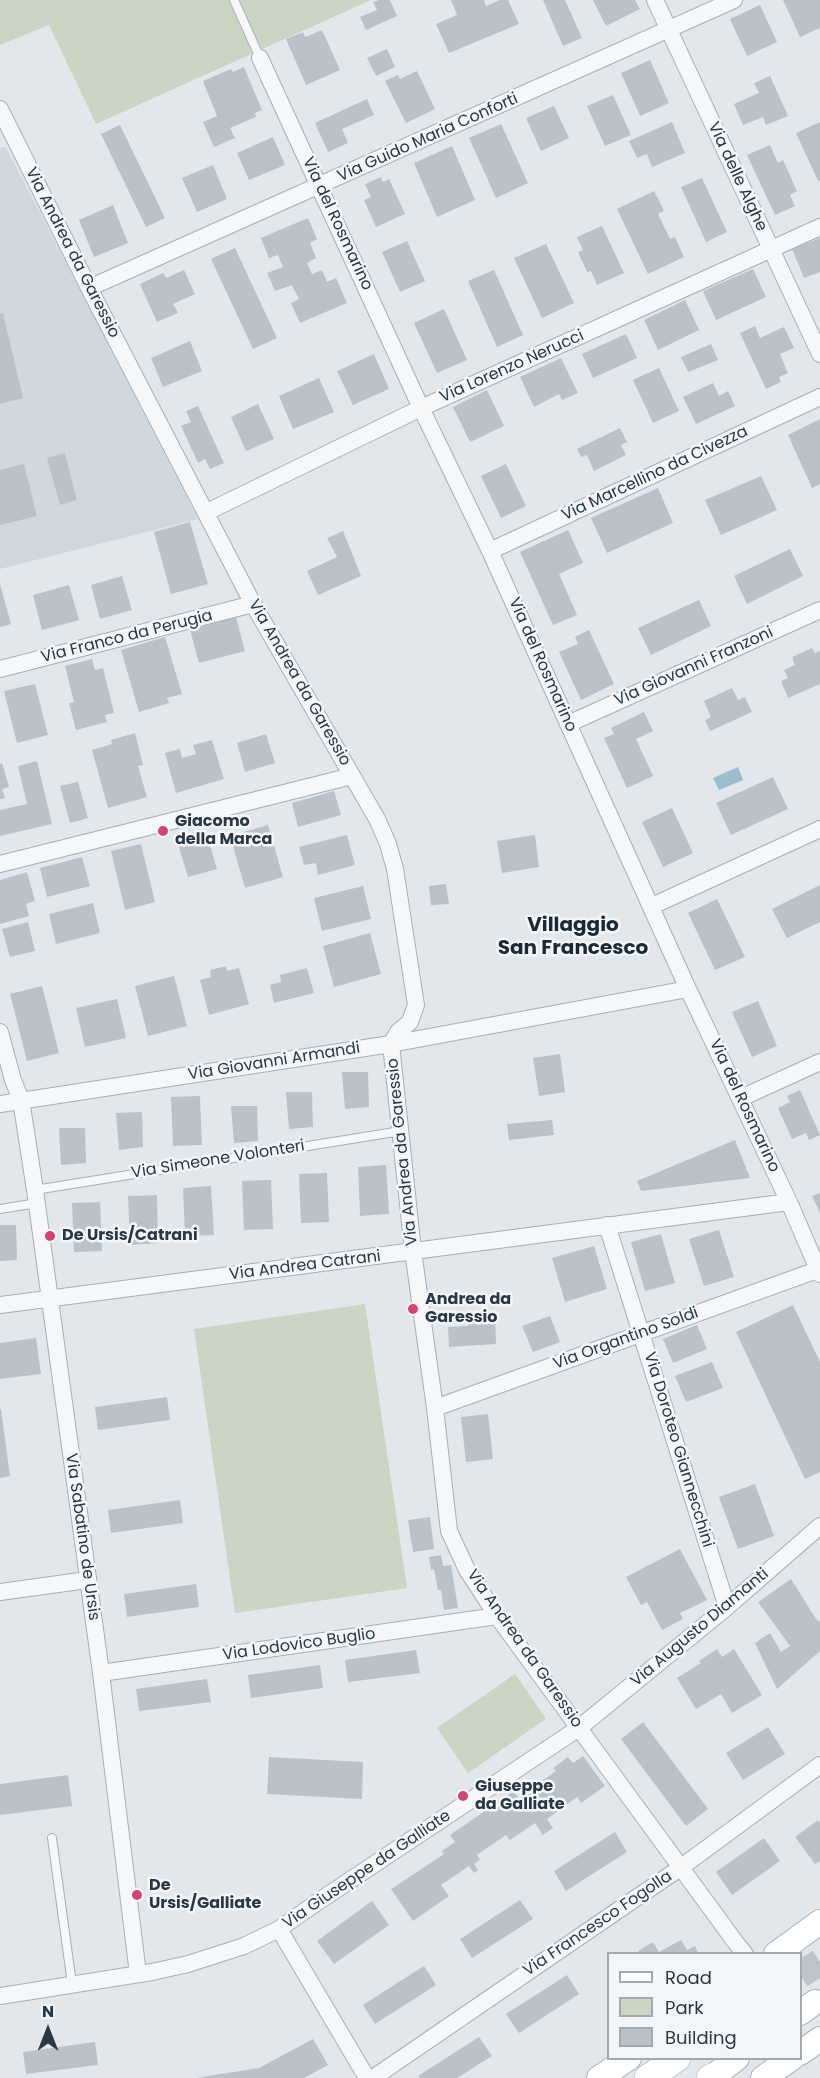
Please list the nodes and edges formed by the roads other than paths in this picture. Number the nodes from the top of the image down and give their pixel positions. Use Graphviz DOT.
graph roads {
  1 [pos="234,0"];
  2 [pos="656,0"];
  3 [pos="734,0"];
  4 [pos="669,30"];
  5 [pos="260,58"];
  6 [pos="0,109"];
  7 [pos="320,186"];
  8 [pos="820,227"];
  9 [pos="771,250"];
  10 [pos="89,288"];
  11 [pos="820,354"];
  12 [pos="820,397"];
  13 [pos="421,408"];
  14 [pos="207,512"];
  15 [pos="490,551"];
  16 [pos="253,604"];
  17 [pos="820,610"];
  18 [pos="0,669"];
  19 [pos="568,724"];
  20 [pos="352,776"];
  21 [pos="820,829"];
  22 [pos="0,864"];
  23 [pos="652,906"];
  24 [pos="688,989"];
  25 [pos="0,1032"];
  26 [pos="392,1044"];
  27 [pos="820,1062"];
  28 [pos="741,1098"];
  29 [pos="21,1100"];
  30 [pos="0,1104"];
  31 [pos="400,1131"];
  32 [pos="36,1196"];
  33 [pos="789,1202"];
  34 [pos="0,1209"];
  35 [pos="608,1225"];
  36 [pos="413,1251"];
  37 [pos="819,1271"];
  38 [pos="51,1299"];
  39 [pos="0,1305"];
  40 [pos="641,1333"];
  41 [pos="435,1408"];
  42 [pos="820,1526"];
  43 [pos="87,1580"];
  44 [pos="0,1592"];
  45 [pos="727,1607"];
  46 [pos="497,1616"];
  47 [pos="101,1673"];
  48 [pos="579,1728"];
  49 [pos="820,1765"];
  50 [pos="52,1838"];
  51 [pos="680,1868"];
  52 [pos="820,1922"];
  53 [pos="279,1929"];
  54 [pos="745,1952"];
  55 [pos="777,1952"];
  56 [pos="138,1974"];
  57 [pos="72,1984"];
  58 [pos="0,1996"];
  59 [pos="820,2039"];
  60 [pos="802,2052"];
  61 [pos="626,2060"];
  62 [pos="674,2060"];
  63 [pos="734,2060"];
  64 [pos="789,2060"];
  65 [pos="367,2078"];
  66 [pos="373,2078"];
  67 [pos="599,2078"];
  68 [pos="648,2078"];
  69 [pos="711,2078"];
  70 [pos="763,2078"];
  1 -- 5 [label="lane"];
  2 -- 4 [label="street, Via delle Alghe"];
  3 -- 4 [label="street, Via Guido Maria Conforti"];
  4 -- 7 [label="street, Via Guido Maria Conforti"];
  4 -- 9 [label="street, Via delle Alghe"];
  5 -- 7 [label="street, Via del Rosmarino"];
  6 -- 10 [label="street, Via Andrea da Garessio"];
  7 -- 10 [label="street, Via Guido Maria Conforti"];
  7 -- 13 [label="street, Via del Rosmarino"];
  8 -- 9 [label="street, Via Lorenzo Nerucci"];
  9 -- 11 [label="street, Via delle Alghe"];
  9 -- 13 [label="street, Via Lorenzo Nerucci"];
  10 -- 14 [label="street, Via Andrea da Garessio"];
  12 -- 15 [label="street, Via Marcellino da Civezza"];
  13 -- 14 [label="street, Via Lorenzo Nerucci"];
  13 -- 15 [label="street, Via del Rosmarino"];
  14 -- 16 [label="street, Via Andrea da Garessio"];
  15 -- 19 [label="street, Via del Rosmarino"];
  16 -- 18 [label="street, Via Franco da Perugia"];
  16 -- 20 [label="street, Via Andrea da Garessio"];
  17 -- 19 [label="street, Via Giovanni Franzoni"];
  19 -- 23 [label="street, Via del Rosmarino"];
  20 -- 22 [label="street"];
  20 -- 26 [label="street, Via Andrea da Garessio"];
  21 -- 23 [label="street"];
  23 -- 24 [label="street, Via del Rosmarino"];
  24 -- 26 [label="street, Via Giovanni Armandi"];
  24 -- 28 [label="street, Via del Rosmarino"];
  25 -- 29 [label="street, Via Sabatino de Ursis"];
  26 -- 29 [label="street, Via Giovanni Armandi"];
  26 -- 31 [label="street, Via Andrea da Garessio"];
  27 -- 28 [label="street"];
  28 -- 33 [label="street, Via del Rosmarino"];
  29 -- 30 [label="street, Via Giovanni Armandi"];
  29 -- 32 [label="street, Via Sabatino de Ursis"];
  31 -- 32 [label="lane, Via Simeone Volonteri"];
  31 -- 36 [label="street, Via Andrea da Garessio"];
  32 -- 34 [label="lane, Via Simeone Volonteri"];
  32 -- 38 [label="street, Via Sabatino de Ursis"];
  33 -- 35 [label="street, Via Andrea Catrani"];
  33 -- 37 [label="street, Via del Rosmarino"];
  35 -- 36 [label="street, Via Andrea Catrani"];
  35 -- 40 [label="street, Via Doroteo Giannecchini"];
  36 -- 38 [label="street, Via Andrea Catrani"];
  36 -- 41 [label="street, Via Andrea da Garessio"];
  37 -- 40 [label="street, Via Organtino Soldi"];
  38 -- 39 [label="street, Via Andrea Catrani"];
  38 -- 43 [label="street, Via Sabatino de Ursis"];
  40 -- 41 [label="street, Via Organtino Soldi"];
  40 -- 45 [label="street, Via Doroteo Giannecchini"];
  41 -- 46 [label="street, Via Andrea da Garessio"];
  42 -- 45 [label="street, Via Augusto Diamanti"];
  43 -- 44 [label="street"];
  43 -- 47 [label="street, Via Sabatino de Ursis"];
  45 -- 48 [label="street, Via Augusto Diamanti"];
  46 -- 47 [label="street, Via Lodovico Buglio"];
  46 -- 48 [label="street, Via Andrea da Garessio"];
  47 -- 56 [label="street, Via Sabatino de Ursis"];
  48 -- 51 [label="street, Via Andrea da Garessio"];
  48 -- 53 [label="street, Via Giuseppe da Galliate"];
  49 -- 51 [label="street, Via Francesco Fogolla"];
  50 -- 57 [label="lane"];
  51 -- 54 [label="street, Via Andrea da Garessio"];
  51 -- 66 [label="street, Via Francesco Fogolla"];
  52 -- 55 [label="main road"];
  53 -- 56 [label="street, Via Giuseppe da Galliate"];
  53 -- 65 [label="street"];
  56 -- 57 [label="street, Via Giuseppe da Galliate"];
  57 -- 58 [label="street, Via Giuseppe da Galliate"];
  59 -- 60 [label="main road"];
  61 -- 67 [label="main road"];
  62 -- 68 [label="main road"];
  63 -- 69 [label="main road"];
  64 -- 70 [label="main road"];
}
